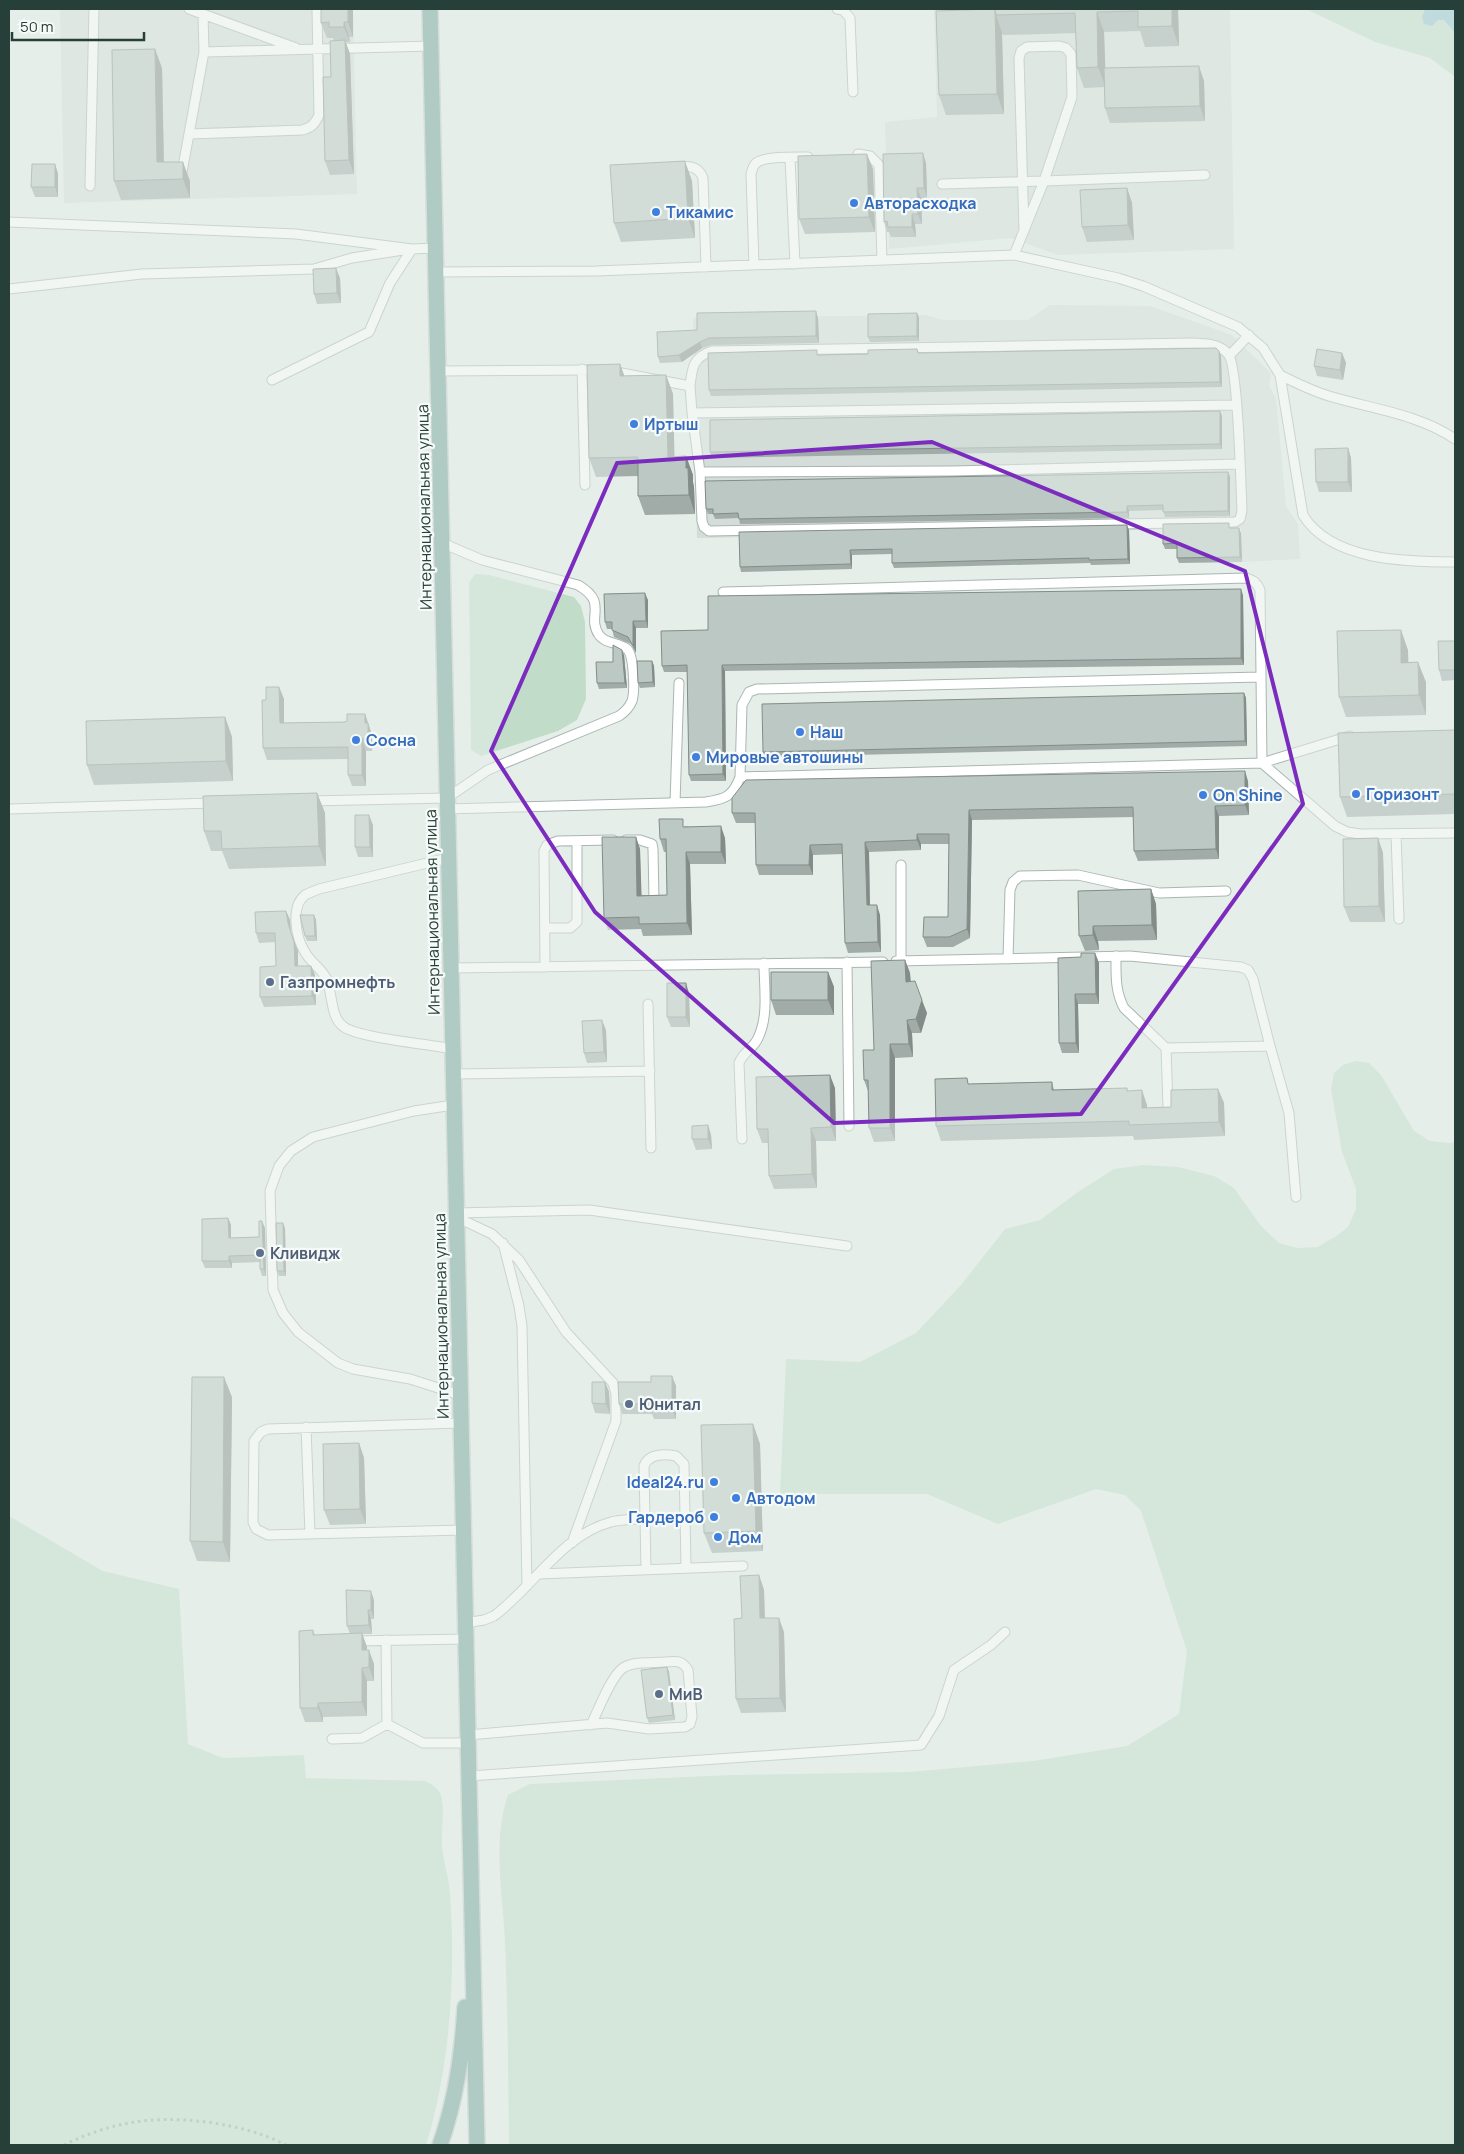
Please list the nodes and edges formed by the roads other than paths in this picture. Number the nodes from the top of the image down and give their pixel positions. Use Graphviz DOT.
graph roads {
  1 [pos="94,9"];
  2 [pos="189,9"];
  3 [pos="317,9"];
  4 [pos="430,9"];
  5 [pos="837,9"];
  6 [pos="203,14"];
  7 [pos="431,46"];
  8 [pos="301,49"];
  9 [pos="318,49"];
  10 [pos="204,52"];
  11 [pos="853,92"];
  12 [pos="189,134"];
  13 [pos="845,155"];
  14 [pos="818,156"];
  15 [pos="790,158"];
  16 [pos="670,168"];
  17 [pos="182,172"];
  18 [pos="1205,175"];
  19 [pos="1022,181"];
  20 [pos="1044,181"];
  21 [pos="942,184"];
  22 [pos="90,186"];
  23 [pos="9,222"];
  24 [pos="1024,231"];
  25 [pos="435,248"];
  26 [pos="412,249"];
  27 [pos="1014,255"];
  28 [pos="882,260"];
  29 [pos="795,264"];
  30 [pos="754,265"];
  31 [pos="706,267"];
  32 [pos="436,272"];
  33 [pos="9,288"];
  34 [pos="1249,335"];
  35 [pos="1230,355"];
  36 [pos="582,369"];
  37 [pos="439,372"];
  38 [pos="1280,375"];
  39 [pos="272,380"];
  40 [pos="690,386"];
  41 [pos="1236,405"];
  42 [pos="692,413"];
  43 [pos="1455,440"];
  44 [pos="1240,464"];
  45 [pos="700,472"];
  46 [pos="585,485"];
  47 [pos="442,543"];
  48 [pos="1455,562"];
  49 [pos="723,592"];
  50 [pos="1261,677"];
  51 [pos="679,683"];
  52 [pos="1356,736"];
  53 [pos="1262,763"];
  54 [pos="740,777"];
  55 [pos="301,801"];
  56 [pos="224,803"];
  57 [pos="675,803"];
  58 [pos="447,804"];
  59 [pos="9,809"];
  60 [pos="1455,833"];
  61 [pos="1396,834"];
  62 [pos="577,841"];
  63 [pos="448,858"];
  64 [pos="901,865"];
  65 [pos="1226,891"];
  66 [pos="654,900"];
  67 [pos="1399,919"];
  68 [pos="545,928"];
  69 [pos="1116,956"];
  70 [pos="1008,959"];
  71 [pos="901,961"];
  72 [pos="847,962"];
  73 [pos="764,963"];
  74 [pos="545,967"];
  75 [pos="451,968"];
  76 [pos="648,1004"];
  77 [pos="1270,1046"];
  78 [pos="452,1048"];
  79 [pos="1166,1048"];
  80 [pos="650,1071"];
  81 [pos="453,1074"];
  82 [pos="453,1104"];
  83 [pos="1168,1107"];
  84 [pos="849,1126"];
  85 [pos="742,1139"];
  86 [pos="651,1148"];
  87 [pos="1296,1197"];
  88 [pos="456,1215"];
  89 [pos="503,1243"];
  90 [pos="847,1246"];
  91 [pos="460,1395"];
  92 [pos="461,1423"];
  93 [pos="306,1428"];
  94 [pos="684,1519"];
  95 [pos="645,1520"];
  96 [pos="463,1530"];
  97 [pos="310,1534"];
  98 [pos="572,1542"];
  99 [pos="742,1566"];
  100 [pos="686,1568"];
  101 [pos="646,1570"];
  102 [pos="539,1574"];
  103 [pos="527,1586"];
  104 [pos="465,1623"];
  105 [pos="1005,1632"];
  106 [pos="466,1639"];
  107 [pos="386,1640"];
  108 [pos="342,1641"];
  109 [pos="387,1724"];
  110 [pos="591,1725"];
  111 [pos="332,1739"];
  112 [pos="468,1739"];
  113 [pos="469,1776"];
  114 [pos="470,1814"];
  115 [pos="440,2145"];
  116 [pos="477,2145"];
  1 -- 22 [label="lane"];
  2 -- 6 [label="lane"];
  3 -- 9 [label="lane"];
  4 -- 7 [label="main road, Интернациональная улица"];
  5 -- 11 [label="lane"];
  6 -- 8 [label="lane"];
  6 -- 10 [label="lane"];
  7 -- 9 [label="lane"];
  7 -- 25 [label="main road, Интернациональная улица"];
  8 -- 9 [label="lane"];
  8 -- 10 [label="lane"];
  9 -- 12 [label="lane"];
  10 -- 12 [label="lane"];
  12 -- 17 [label="lane"];
  13 -- 28 [label="lane"];
  14 -- 15 [label="lane"];
  15 -- 29 [label="lane"];
  15 -- 30 [label="lane"];
  16 -- 31 [label="lane"];
  18 -- 20 [label="lane"];
  19 -- 20 [label="lane"];
  19 -- 20 [label="lane"];
  19 -- 21 [label="lane"];
  19 -- 24 [label="lane"];
  20 -- 24 [label="lane"];
  23 -- 26 [label="lane"];
  24 -- 27 [label="lane"];
  25 -- 26 [label="lane"];
  25 -- 32 [label="main road, Интернациональная улица"];
  26 -- 33 [label="lane"];
  26 -- 39 [label="lane"];
  27 -- 28 [label="lane"];
  27 -- 34 [label="lane"];
  28 -- 29 [label="lane"];
  29 -- 30 [label="lane"];
  30 -- 31 [label="lane"];
  31 -- 32 [label="lane"];
  32 -- 37 [label="main road, Интернациональная улица"];
  34 -- 35 [label="lane"];
  34 -- 38 [label="lane"];
  35 -- 40 [label="lane"];
  35 -- 41 [label="lane"];
  36 -- 37 [label="lane"];
  36 -- 40 [label="lane"];
  36 -- 46 [label="lane"];
  37 -- 47 [label="main road, Интернациональная улица"];
  38 -- 43 [label="lane"];
  38 -- 48 [label="lane"];
  40 -- 42 [label="lane"];
  41 -- 42 [label="lane"];
  41 -- 44 [label="lane"];
  42 -- 45 [label="lane"];
  44 -- 45 [label="lane"];
  44 -- 45 [label="lane"];
  47 -- 58 [label="main road, Интернациональная улица"];
  47 -- 58 [label="lane"];
  49 -- 50 [label="lane"];
  50 -- 53 [label="lane"];
  50 -- 54 [label="lane"];
  51 -- 57 [label="lane"];
  52 -- 53 [label="lane"];
  53 -- 54 [label="lane"];
  53 -- 61 [label="lane"];
  54 -- 57 [label="lane"];
  55 -- 58 [label="lane"];
  56 -- 59 [label="lane"];
  57 -- 58 [label="lane"];
  58 -- 63 [label="main road, Интернациональная улица"];
  60 -- 61 [label="lane"];
  61 -- 67 [label="lane"];
  62 -- 66 [label="lane"];
  62 -- 68 [label="lane"];
  62 -- 68 [label="lane"];
  63 -- 75 [label="main road, Интернациональная улица"];
  63 -- 78 [label="lane"];
  64 -- 71 [label="lane"];
  65 -- 70 [label="lane"];
  68 -- 74 [label="lane"];
  69 -- 70 [label="lane"];
  69 -- 77 [label="lane"];
  69 -- 79 [label="lane"];
  70 -- 71 [label="lane"];
  71 -- 72 [label="lane"];
  72 -- 73 [label="lane"];
  72 -- 84 [label="lane"];
  73 -- 74 [label="lane"];
  73 -- 85 [label="lane"];
  74 -- 75 [label="lane"];
  75 -- 78 [label="main road, Интернациональная улица"];
  76 -- 80 [label="lane"];
  77 -- 79 [label="lane"];
  77 -- 87 [label="lane"];
  78 -- 81 [label="main road, Интернациональная улица"];
  79 -- 83 [label="lane"];
  80 -- 81 [label="lane"];
  80 -- 86 [label="lane"];
  81 -- 82 [label="main road, Интернациональная улица"];
  82 -- 88 [label="main road, Интернациональная улица"];
  82 -- 91 [label="lane"];
  88 -- 89 [label="lane"];
  88 -- 90 [label="lane"];
  88 -- 91 [label="main road, Интернациональная улица"];
  89 -- 98 [label="lane"];
  89 -- 103 [label="lane"];
  91 -- 92 [label="main road, Интернациональная улица"];
  92 -- 93 [label="lane"];
  92 -- 96 [label="main road, Интернациональная улица"];
  93 -- 97 [label="lane"];
  93 -- 97 [label="lane"];
  94 -- 95 [label="lane"];
  94 -- 95 [label="lane"];
  94 -- 100 [label="lane"];
  95 -- 98 [label="lane"];
  95 -- 101 [label="lane"];
  96 -- 97 [label="lane"];
  96 -- 104 [label="main road, Интернациональная улица"];
  98 -- 102 [label="lane"];
  99 -- 100 [label="lane"];
  100 -- 101 [label="lane"];
  101 -- 102 [label="lane"];
  102 -- 103 [label="lane"];
  103 -- 104 [label="lane"];
  104 -- 106 [label="main road, Интернациональная улица"];
  105 -- 113 [label="lane"];
  106 -- 107 [label="lane"];
  106 -- 112 [label="main road, Интернациональная улица"];
  107 -- 108 [label="lane"];
  107 -- 109 [label="lane"];
  109 -- 111 [label="lane"];
  109 -- 112 [label="lane"];
  110 -- 110 [label="lane"];
  110 -- 112 [label="lane"];
  112 -- 113 [label="main road, Интернациональная улица"];
  113 -- 114 [label="main road, Интернациональная улица"];
  114 -- 115 [label="main road"];
  114 -- 116 [label="main road"];
}
